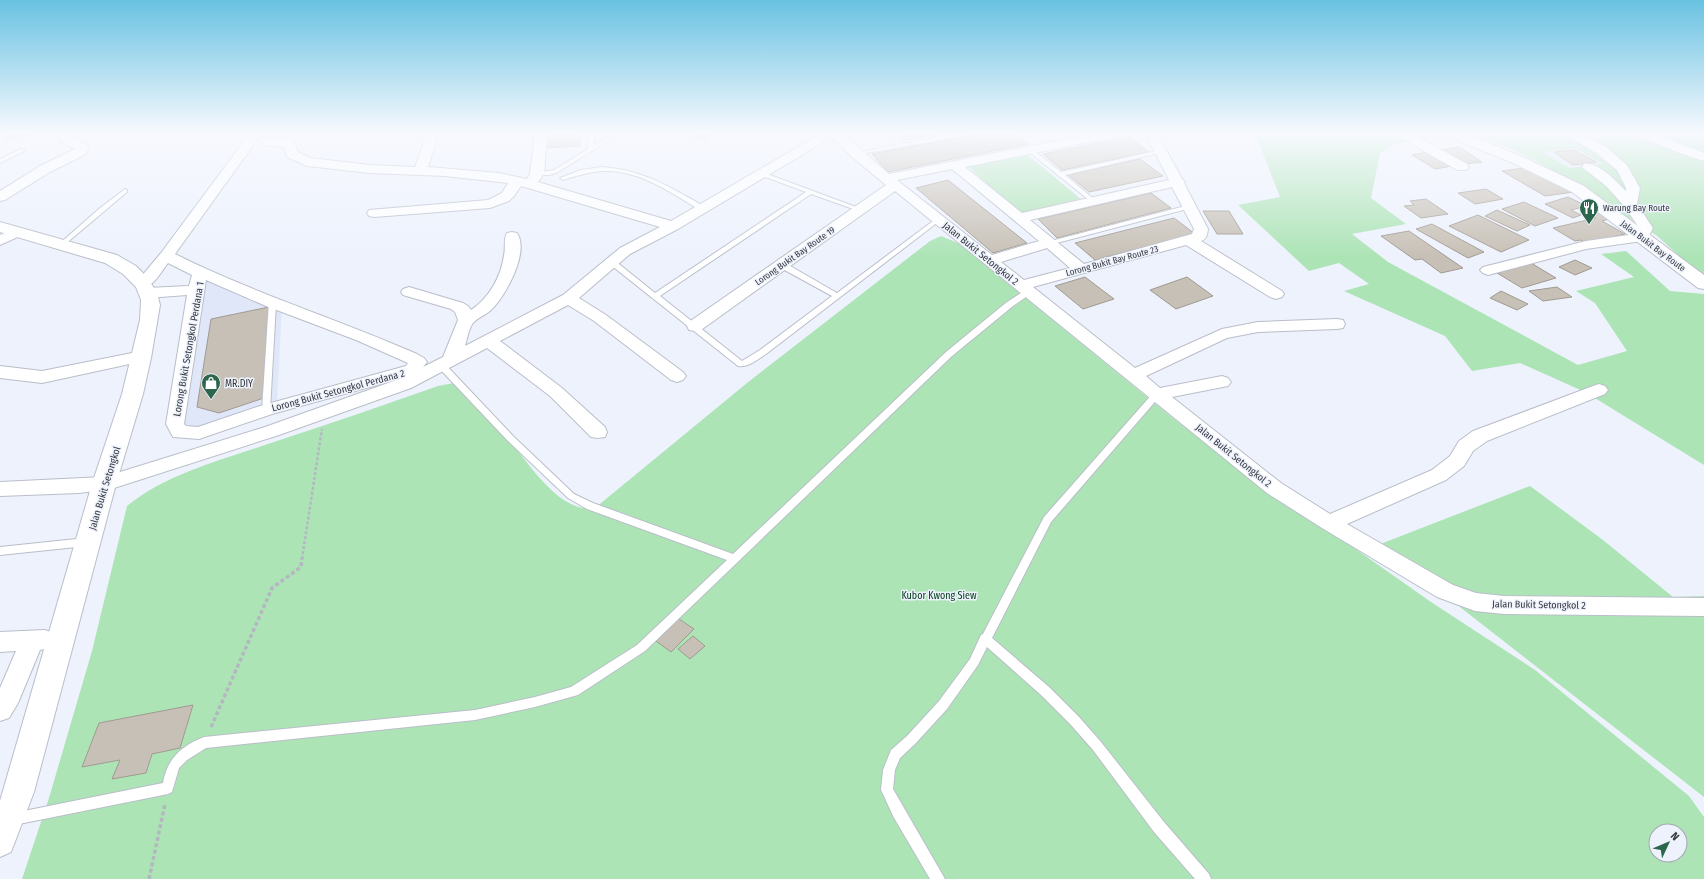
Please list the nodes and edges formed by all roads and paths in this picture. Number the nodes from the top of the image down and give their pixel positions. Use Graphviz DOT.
graph roads {
  1 [pos="37,174"];
  2 [pos="232,174"];
  3 [pos="462,174"];
  4 [pos="530,174"];
  5 [pos="547,174"];
  6 [pos="575,174"];
  7 [pos="638,174"];
  8 [pos="762,174"];
  9 [pos="881,174"];
  10 [pos="921,174"];
  11 [pos="966,174"];
  12 [pos="1060,174"];
  13 [pos="1173,174"];
  14 [pos="1548,174"];
  15 [pos="1599,174"];
  16 [pos="1625,174"];
  17 [pos="563,178"];
  18 [pos="528,180"];
  19 [pos="891,182"];
  20 [pos="1178,182"];
  21 [pos="125,191"];
  22 [pos="810,192"];
  23 [pos="0,197"];
  24 [pos="1094,202"];
  25 [pos="1630,204"];
  26 [pos="1189,208"];
  27 [pos="702,209"];
  28 [pos="861,210"];
  29 [pos="374,213"];
  30 [pos="1019,218"];
  31 [pos="939,219"];
  32 [pos="673,226"];
  33 [pos="6,233"];
  34 [pos="512,236"];
  35 [pos="1195,237"];
  36 [pos="1642,237"];
  37 [pos="1048,243"];
  38 [pos="61,245"];
  39 [pos="166,256"];
  40 [pos="990,260"];
  41 [pos="611,262"];
  42 [pos="782,265"];
  43 [pos="1081,269"];
  44 [pos="1488,270"];
  45 [pos="200,282"];
  46 [pos="1704,284"];
  47 [pos="145,288"];
  48 [pos="1025,289"];
  49 [pos="409,292"];
  50 [pos="1276,294"];
  51 [pos="655,296"];
  52 [pos="837,296"];
  53 [pos="569,298"];
  54 [pos="272,303"];
  55 [pos="466,320"];
  56 [pos="1337,324"];
  57 [pos="695,326"];
  58 [pos="488,340"];
  59 [pos="142,356"];
  60 [pos="446,362"];
  61 [pos="0,372"];
  62 [pos="1134,375"];
  63 [pos="677,376"];
  64 [pos="1222,382"];
  65 [pos="1599,390"];
  66 [pos="1157,394"];
  67 [pos="266,410"];
  68 [pos="325,413"];
  69 [pos="272,431"];
  70 [pos="598,432"];
  71 [pos="104,484"];
  72 [pos="0,489"];
  73 [pos="1329,523"];
  74 [pos="88,542"];
  75 [pos="0,551"];
  76 [pos="735,559"];
  77 [pos="1704,607"];
  78 [pos="985,638"];
  79 [pos="60,639"];
  80 [pos="33,640"];
  81 [pos="0,642"];
  82 [pos="3,700"];
  83 [pos="204,744"];
  84 [pos="168,788"];
  85 [pos="4,831"];
  86 [pos="148,879"];
  87 [pos="938,879"];
  88 [pos="1204,879"];
  1 -- 23 [label="street"];
  2 -- 39 [label="street"];
  3 -- 18 [label="street"];
  4 -- 18 [label="street"];
  5 -- 18 [label="lane"];
  6 -- 17 [label="lane"];
  7 -- 27 [label="lane"];
  8 -- 22 [label="lane"];
  8 -- 27 [label="street"];
  9 -- 19 [label="street, Jalan Bukit Setongkol 2"];
  10 -- 19 [label="street"];
  11 -- 30 [label="street"];
  12 -- 24 [label="lane"];
  13 -- 20 [label="street"];
  14 -- 36 [label="street, Jalan Bukit Bay Route"];
  15 -- 25 [label="street"];
  16 -- 25 [label="street"];
  18 -- 29 [label="street"];
  18 -- 32 [label="street"];
  19 -- 28 [label="street, Lorong Bukit Bay Route 19"];
  19 -- 31 [label="street, Jalan Bukit Setongkol 2"];
  20 -- 24 [label="street"];
  20 -- 26 [label="street"];
  21 -- 38 [label="lane"];
  22 -- 28 [label="lane"];
  22 -- 51 [label="lane"];
  24 -- 30 [label="street"];
  25 -- 36 [label="street"];
  26 -- 35 [label="street"];
  26 -- 37 [label="lane"];
  27 -- 32 [label="street"];
  28 -- 42 [label="street, Lorong Bukit Bay Route 19"];
  30 -- 37 [label="street"];
  31 -- 40 [label="street, Jalan Bukit Setongkol 2"];
  31 -- 52 [label="lane"];
  32 -- 41 [label="street"];
  33 -- 38 [label="street"];
  34 -- 55 [label="street"];
  35 -- 43 [label="street, Lorong Bukit Bay Route 23"];
  35 -- 50 [label="street"];
  36 -- 44 [label="street"];
  36 -- 46 [label="street, Jalan Bukit Bay Route"];
  37 -- 40 [label="street"];
  37 -- 43 [label="street"];
  38 -- 47 [label="street"];
  39 -- 45 [label="street"];
  39 -- 47 [label="street"];
  40 -- 48 [label="street, Jalan Bukit Setongkol 2"];
  41 -- 51 [label="lane"];
  41 -- 53 [label="street"];
  42 -- 52 [label="lane"];
  42 -- 57 [label="street, Lorong Bukit Bay Route 19"];
  43 -- 48 [label="street, Lorong Bukit Bay Route 23"];
  45 -- 47 [label="street"];
  45 -- 54 [label="street, Lorong Bukit Setongkol Perdana 1"];
  45 -- 67 [label="street, Lorong Bukit Setongkol Perdana 1"];
  47 -- 59 [label="street, Jalan Bukit Setongkol"];
  48 -- 62 [label="street, Jalan Bukit Setongkol 2"];
  48 -- 76 [label="lane"];
  49 -- 55 [label="street"];
  51 -- 57 [label="lane"];
  52 -- 57 [label="lane"];
  53 -- 58 [label="street"];
  53 -- 63 [label="street"];
  54 -- 67 [label="lane"];
  54 -- 67 [label="street, Lorong Bukit Setongkol Perdana 2"];
  55 -- 60 [label="street"];
  56 -- 62 [label="street"];
  58 -- 60 [label="street"];
  58 -- 70 [label="street"];
  59 -- 61 [label="street"];
  59 -- 71 [label="street, Jalan Bukit Setongkol"];
  60 -- 68 [label="street"];
  60 -- 76 [label="lane"];
  62 -- 66 [label="street, Jalan Bukit Setongkol 2"];
  64 -- 66 [label="street"];
  65 -- 73 [label="street"];
  66 -- 73 [label="street, Jalan Bukit Setongkol 2"];
  66 -- 78 [label="lane"];
  67 -- 69 [label="street"];
  68 -- 69 [label="street"];
  68 -- 83 [label="path"];
  69 -- 71 [label="street"];
  71 -- 72 [label="street"];
  71 -- 74 [label="street, Jalan Bukit Setongkol"];
  73 -- 77 [label="street, Jalan Bukit Setongkol 2"];
  74 -- 75 [label="lane"];
  74 -- 79 [label="street, Jalan Bukit Setongkol"];
  76 -- 83 [label="lane"];
  78 -- 87 [label="lane"];
  78 -- 88 [label="lane"];
  79 -- 80 [label="street"];
  79 -- 85 [label="street, Jalan Bukit Setongkol"];
  80 -- 81 [label="street"];
  80 -- 82 [label="street"];
  83 -- 84 [label="lane"];
  84 -- 85 [label="lane"];
  84 -- 86 [label="path"];
}
